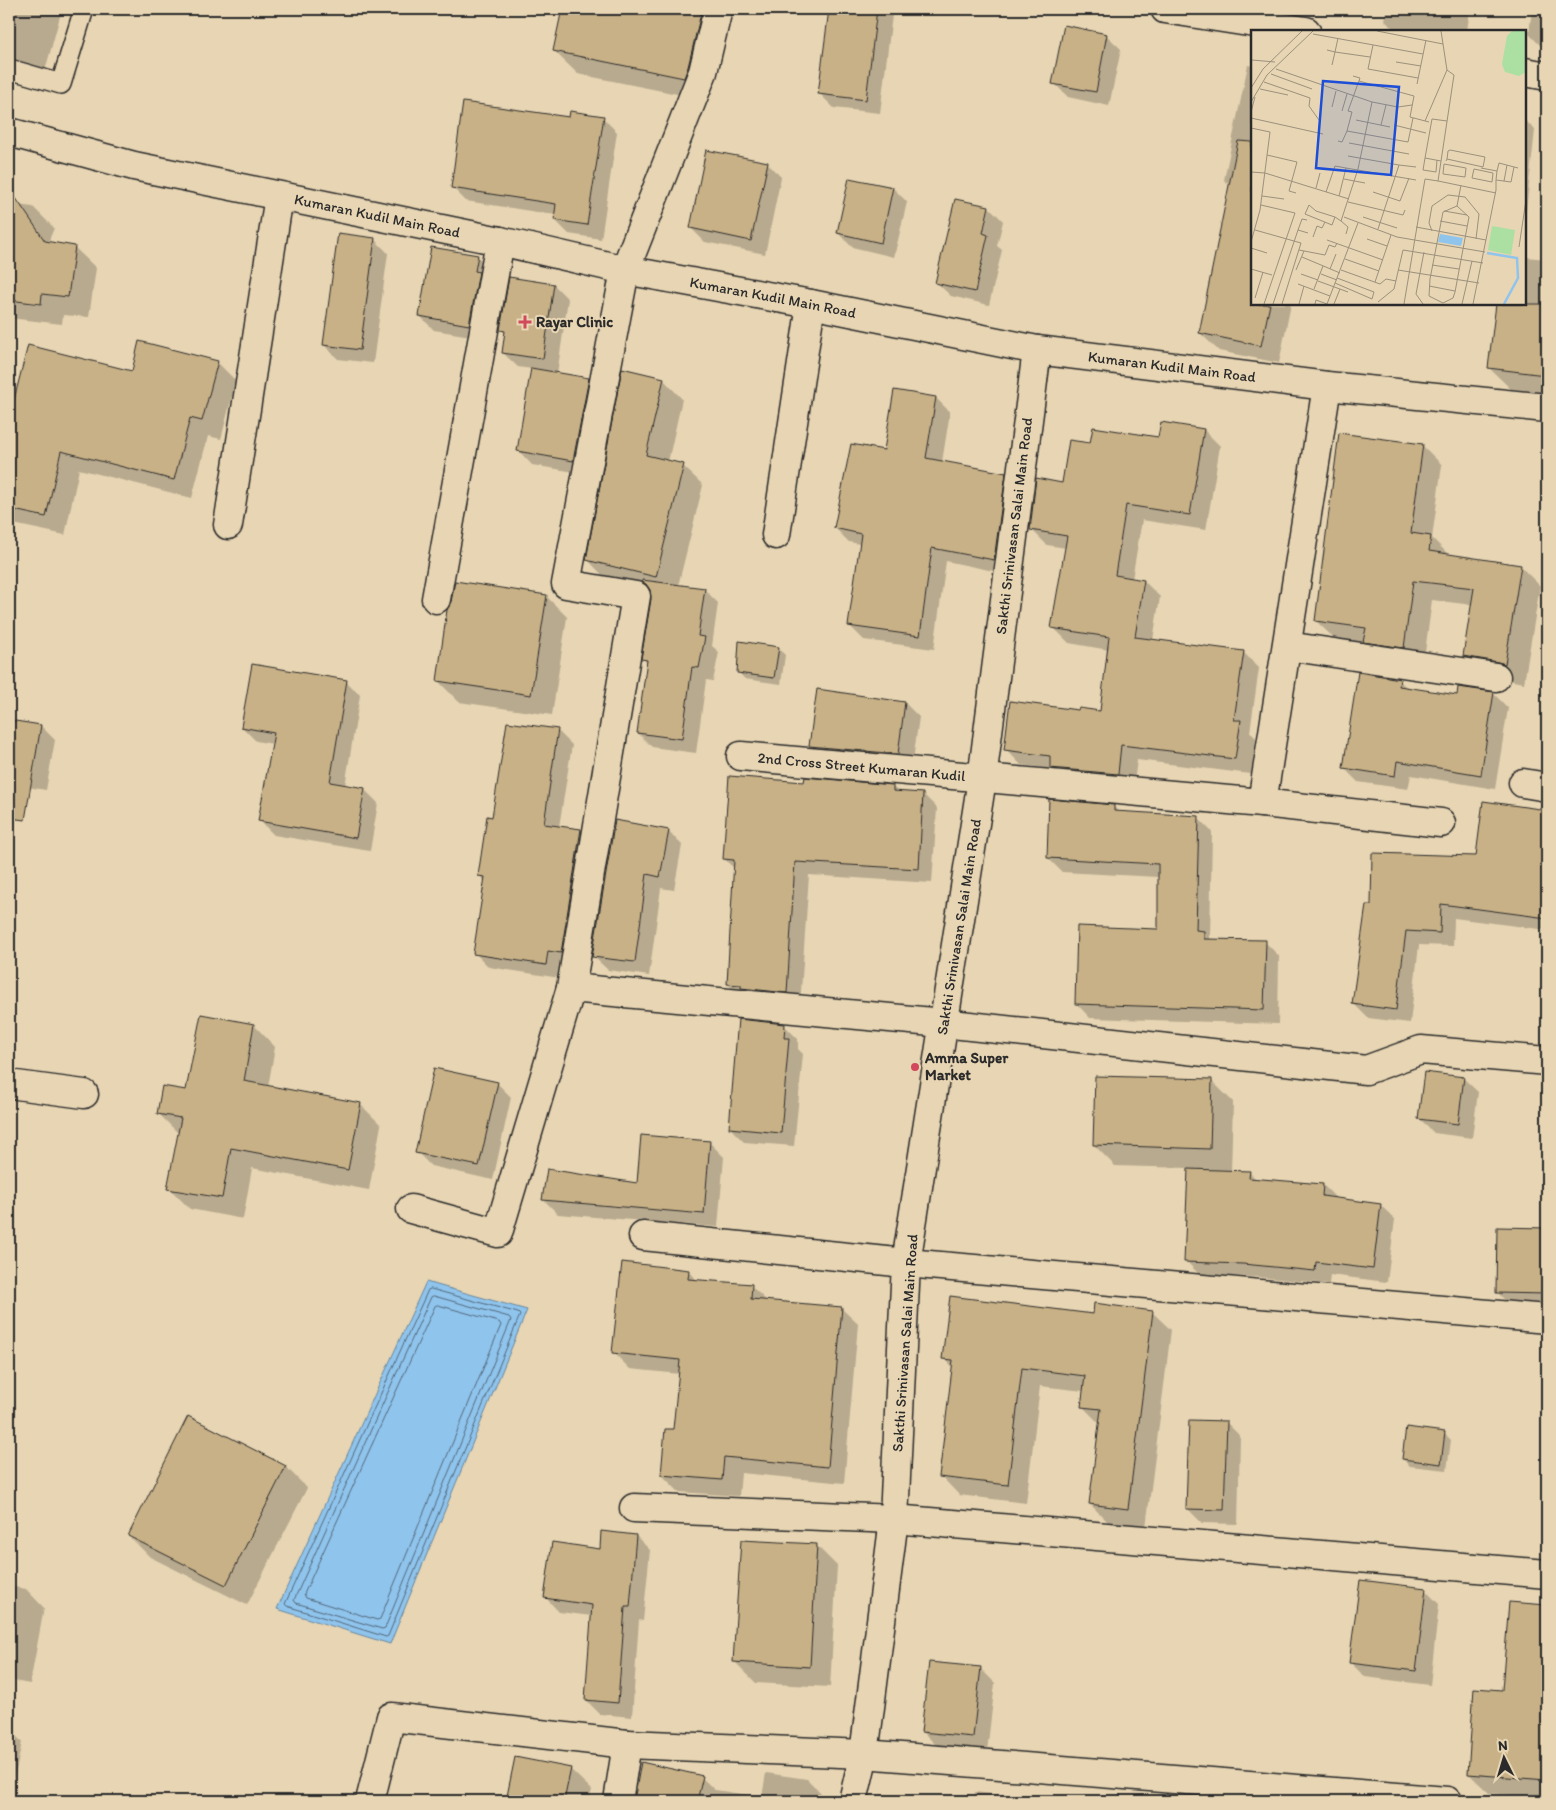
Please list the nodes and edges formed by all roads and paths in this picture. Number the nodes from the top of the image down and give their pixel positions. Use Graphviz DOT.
graph roads {
  1 [pos="84,9"];
  2 [pos="718,9"];
  3 [pos="1165,9"];
  4 [pos="1300,30"];
  5 [pos="9,69"];
  6 [pos="1526,72"];
  7 [pos="1547,76"];
  8 [pos="9,132"];
  9 [pos="278,196"];
  10 [pos="500,241"];
  11 [pos="625,270"];
  12 [pos="811,304"];
  13 [pos="1037,350"];
  14 [pos="1327,386"];
  15 [pos="1547,408"];
  16 [pos="228,525"];
  17 [pos="776,535"];
  18 [pos="436,599"];
  19 [pos="1287,646"];
  20 [pos="1496,677"];
  21 [pos="742,756"];
  22 [pos="982,779"];
  23 [pos="1262,803"];
  24 [pos="1441,823"];
  25 [pos="571,988"];
  26 [pos="943,1023"];
  27 [pos="1547,1061"];
  28 [pos="9,1084"];
  29 [pos="84,1094"];
  30 [pos="412,1209"];
  31 [pos="643,1236"];
  32 [pos="906,1263"];
  33 [pos="1547,1319"];
  34 [pos="634,1508"];
  35 [pos="894,1519"];
  36 [pos="1547,1574"];
  37 [pos="627,1744"];
  38 [pos="864,1754"];
  39 [pos="1390,1799"];
  40 [pos="370,1801"];
  41 [pos="618,1801"];
  42 [pos="853,1801"];
  43 [pos="1448,1801"];
  1 -- 5 [label="lane"];
  2 -- 11 [label="street"];
  3 -- 4 [label="street"];
  6 -- 7 [label="street"];
  8 -- 9 [label="street, Kumaran Kudil Main Road"];
  9 -- 10 [label="street, Kumaran Kudil Main Road"];
  9 -- 16 [label="street"];
  10 -- 11 [label="street, Kumaran Kudil Main Road"];
  10 -- 18 [label="street"];
  11 -- 12 [label="street, Kumaran Kudil Main Road"];
  11 -- 25 [label="street"];
  12 -- 13 [label="street, Kumaran Kudil Main Road"];
  12 -- 17 [label="street"];
  13 -- 14 [label="street, Kumaran Kudil Main Road"];
  13 -- 22 [label="street, Sakthi Srinivasan Salai Main Road"];
  14 -- 15 [label="street, Kumaran Kudil Main Road"];
  14 -- 19 [label="street"];
  19 -- 20 [label="street"];
  19 -- 23 [label="street"];
  21 -- 22 [label="street, 2nd Cross Street Kumaran Kudil"];
  22 -- 23 [label="street, 2nd Cross Street Kumaran Kudil"];
  22 -- 26 [label="street, Sakthi Srinivasan Salai Main Road"];
  23 -- 24 [label="street, 2nd Cross Street Kumaran Kudil"];
  25 -- 26 [label="street"];
  25 -- 30 [label="street"];
  26 -- 27 [label="street"];
  26 -- 32 [label="street, Sakthi Srinivasan Salai Main Road"];
  28 -- 29 [label="street"];
  31 -- 32 [label="street"];
  32 -- 33 [label="street"];
  32 -- 35 [label="street, Sakthi Srinivasan Salai Main Road"];
  34 -- 35 [label="street"];
  35 -- 36 [label="street"];
  35 -- 38 [label="street, Sakthi Srinivasan Salai Main Road"];
  37 -- 38 [label="street"];
  37 -- 40 [label="street"];
  37 -- 41 [label="street"];
  38 -- 39 [label="street"];
  38 -- 42 [label="street, Sakthi Srinivasan Salai Main Road"];
  39 -- 43 [label="street"];
}
